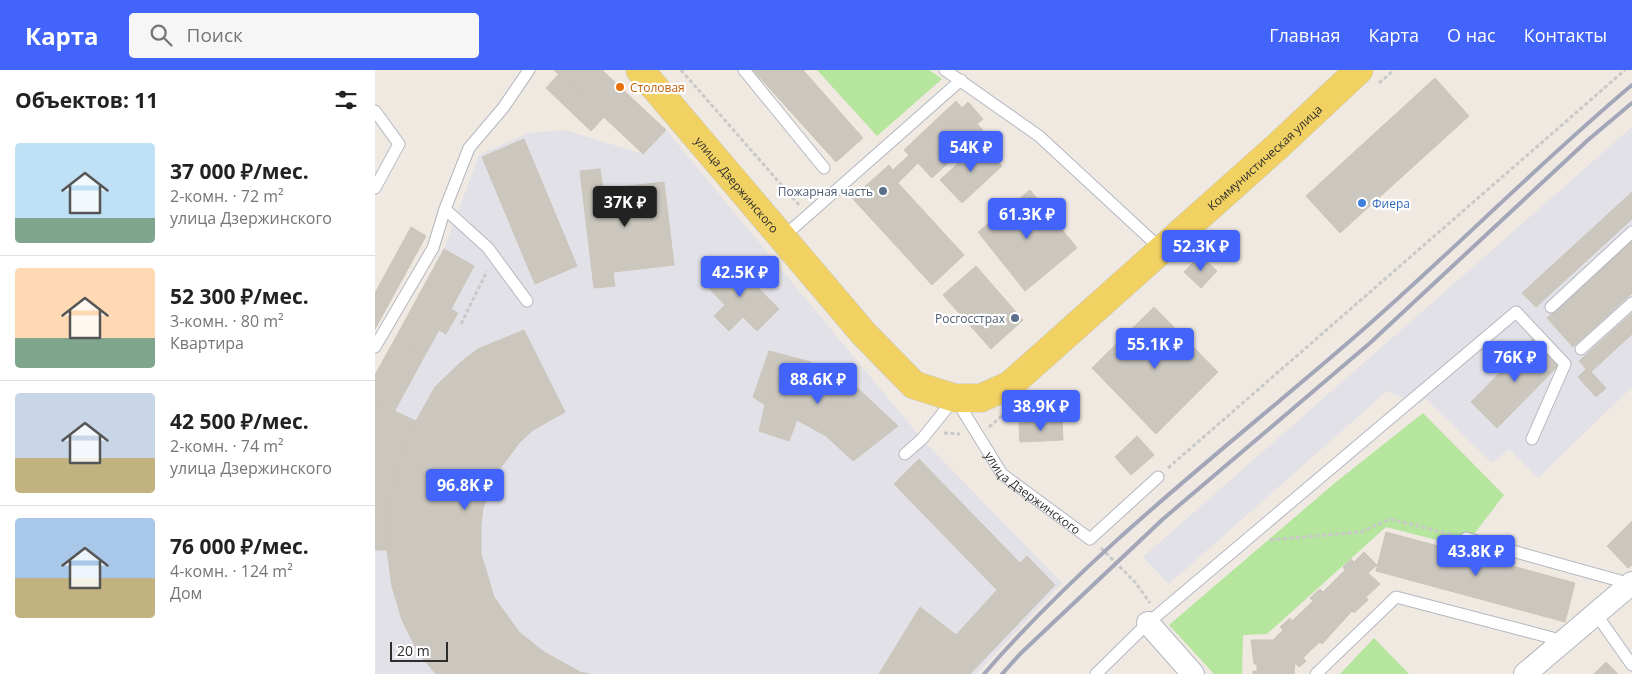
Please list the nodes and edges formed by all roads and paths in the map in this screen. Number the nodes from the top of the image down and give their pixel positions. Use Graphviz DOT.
graph roads {
  1 [pos="529,70"];
  2 [pos="640,70"];
  3 [pos="681,70"];
  4 [pos="744,70"];
  5 [pos="945,70"];
  6 [pos="1359,70"];
  7 [pos="1625,70"];
  8 [pos="961,80"];
  9 [pos="375,111"];
  10 [pos="824,168"];
  11 [pos="375,188"];
  12 [pos="445,209"];
  13 [pos="807,216"];
  14 [pos="1632,232"];
  15 [pos="782,238"];
  16 [pos="1160,248"];
  17 [pos="495,257"];
  18 [pos="527,301"];
  19 [pos="1632,303"];
  20 [pos="1551,307"];
  21 [pos="461,324"];
  22 [pos="375,346"];
  23 [pos="1581,349"];
  24 [pos="955,398"];
  25 [pos="1532,439"];
  26 [pos="905,454"];
  27 [pos="1158,477"];
  28 [pos="1466,538"];
  29 [pos="1243,543"];
  30 [pos="1631,584"];
  31 [pos="1596,614"];
  32 [pos="1148,623"];
  33 [pos="1564,641"];
  34 [pos="1632,665"];
  35 [pos="1096,674"];
  36 [pos="1193,674"];
  37 [pos="1316,674"];
  38 [pos="1525,674"];
  1 -- 12 [label="lane"];
  2 -- 15 [label="main road, улица Дзержинского"];
  3 -- 13 [label="path"];
  4 -- 10 [label="lane"];
  5 -- 8 [label="lane"];
  6 -- 16 [label="main road, Коммунистическая улица"];
  7 -- 27 [label="path"];
  8 -- 13 [label="lane"];
  8 -- 16 [label="lane"];
  9 -- 11 [label="lane"];
  12 -- 17 [label="lane"];
  12 -- 22 [label="lane"];
  13 -- 15 [label="lane"];
  14 -- 20 [label="lane"];
  15 -- 24 [label="main road, улица Дзержинского"];
  16 -- 24 [label="main road, Коммунистическая улица"];
  17 -- 18 [label="lane"];
  17 -- 21 [label="path"];
  19 -- 23 [label="lane"];
  24 -- 26 [label="lane"];
  24 -- 27 [label="lane, улица Дзержинского"];
  25 -- 29 [label="lane"];
  28 -- 29 [label="path"];
  28 -- 30 [label="lane"];
  29 -- 32 [label="lane"];
  30 -- 31 [label="street"];
  31 -- 33 [label="street"];
  31 -- 34 [label="lane"];
  32 -- 35 [label="lane"];
  32 -- 36 [label="street"];
  33 -- 37 [label="lane"];
  33 -- 38 [label="street"];
}
